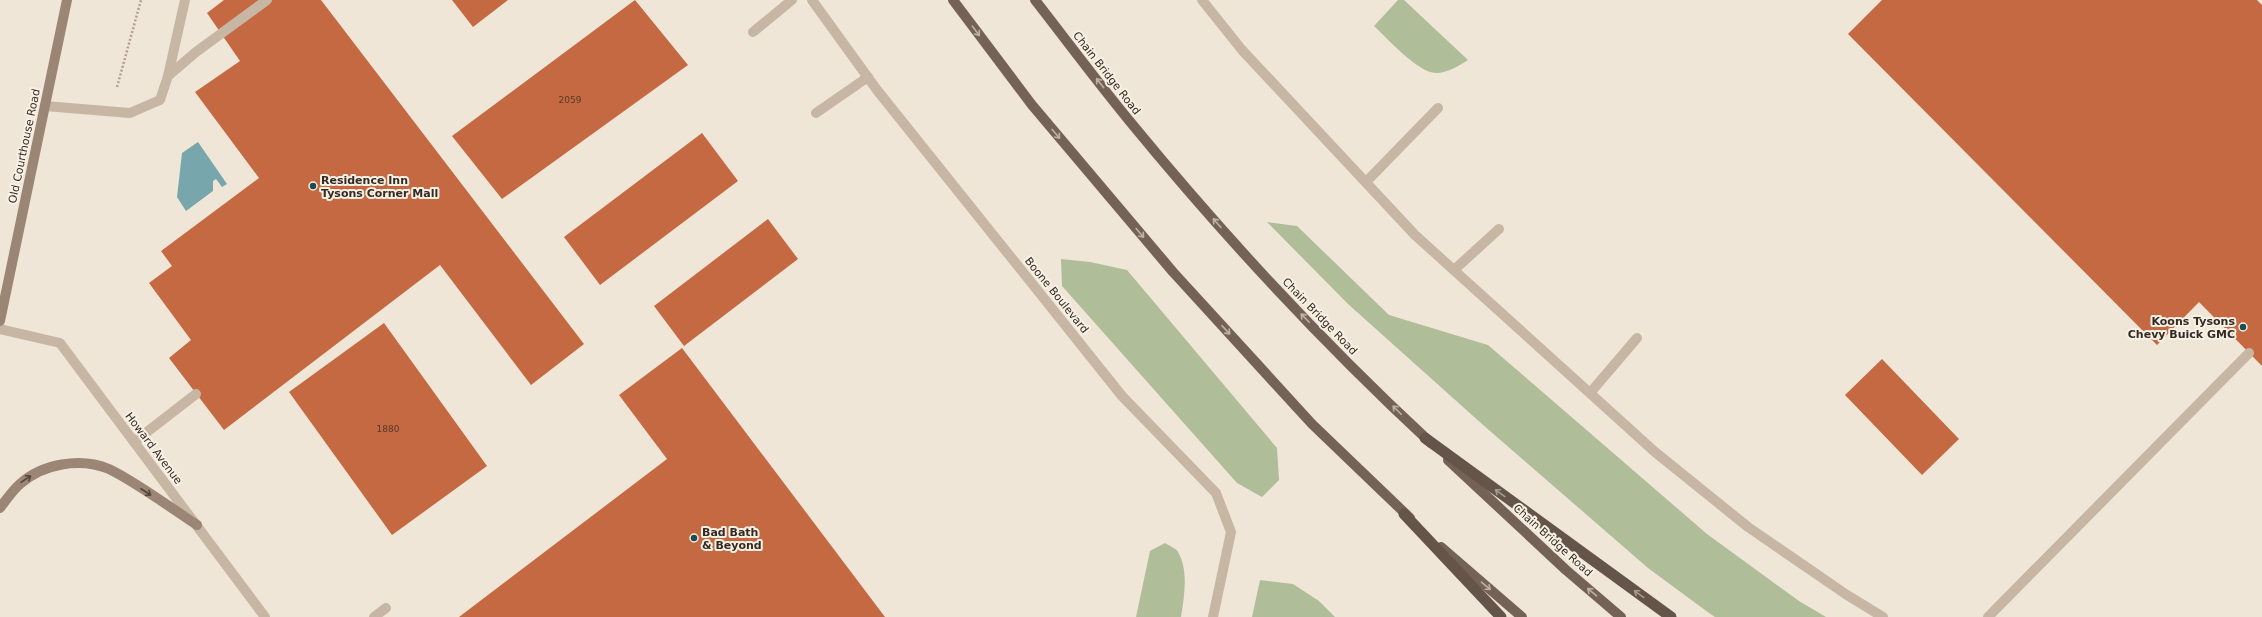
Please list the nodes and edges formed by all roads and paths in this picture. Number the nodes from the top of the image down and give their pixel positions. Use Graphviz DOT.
graph roads {
  1 [pos="67,0"];
  2 [pos="141,0"];
  3 [pos="185,0"];
  4 [pos="267,0"];
  5 [pos="792,0"];
  6 [pos="812,0"];
  7 [pos="953,0"];
  8 [pos="1035,0"];
  9 [pos="1202,0"];
  10 [pos="753,32"];
  11 [pos="168,76"];
  12 [pos="868,77"];
  13 [pos="117,87"];
  14 [pos="44,106"];
  15 [pos="1438,108"];
  16 [pos="816,113"];
  17 [pos="1366,182"];
  18 [pos="1499,229"];
  19 [pos="1454,270"];
  20 [pos="0,321"];
  21 [pos="0,329"];
  22 [pos="1637,338"];
  23 [pos="2249,353"];
  24 [pos="1590,392"];
  25 [pos="196,394"];
  26 [pos="1425,438"];
  27 [pos="134,442"];
  28 [pos="0,508"];
  29 [pos="1404,514"];
  30 [pos="197,525"];
  31 [pos="386,608"];
  32 [pos="265,617"];
  33 [pos="374,617"];
  34 [pos="1213,617"];
  35 [pos="1501,617"];
  36 [pos="1522,617"];
  37 [pos="1622,617"];
  38 [pos="1670,617"];
  39 [pos="1883,617"];
  40 [pos="1988,617"];
  1 -- 14 [label="main road, Old Courthouse Road"];
  2 -- 13 [label="path"];
  3 -- 11 [label="street"];
  4 -- 11 [label="street"];
  5 -- 10 [label="street"];
  6 -- 12 [label="street, Boone Boulevard"];
  7 -- 29 [label="main road, one-way"];
  26 -- 8 [label="main road, Chain Bridge Road, one-way"];
  9 -- 17 [label="street"];
  11 -- 14 [label="street"];
  12 -- 16 [label="street"];
  12 -- 34 [label="street, Boone Boulevard"];
  14 -- 20 [label="main road, Old Courthouse Road"];
  15 -- 17 [label="street"];
  17 -- 19 [label="street"];
  18 -- 19 [label="street"];
  19 -- 24 [label="street"];
  21 -- 27 [label="street, Howard Avenue"];
  22 -- 24 [label="street"];
  23 -- 40 [label="street"];
  24 -- 39 [label="street"];
  25 -- 27 [label="street"];
  37 -- 26 [label="main road, Chain Bridge Road, one-way"];
  38 -- 26 [label="highway, one-way"];
  27 -- 30 [label="street, Howard Avenue"];
  28 -- 30 [label="main road, one-way"];
  29 -- 35 [label="highway"];
  29 -- 36 [label="main road, one-way"];
  30 -- 32 [label="street, Howard Avenue"];
  31 -- 33 [label="street"];
}
